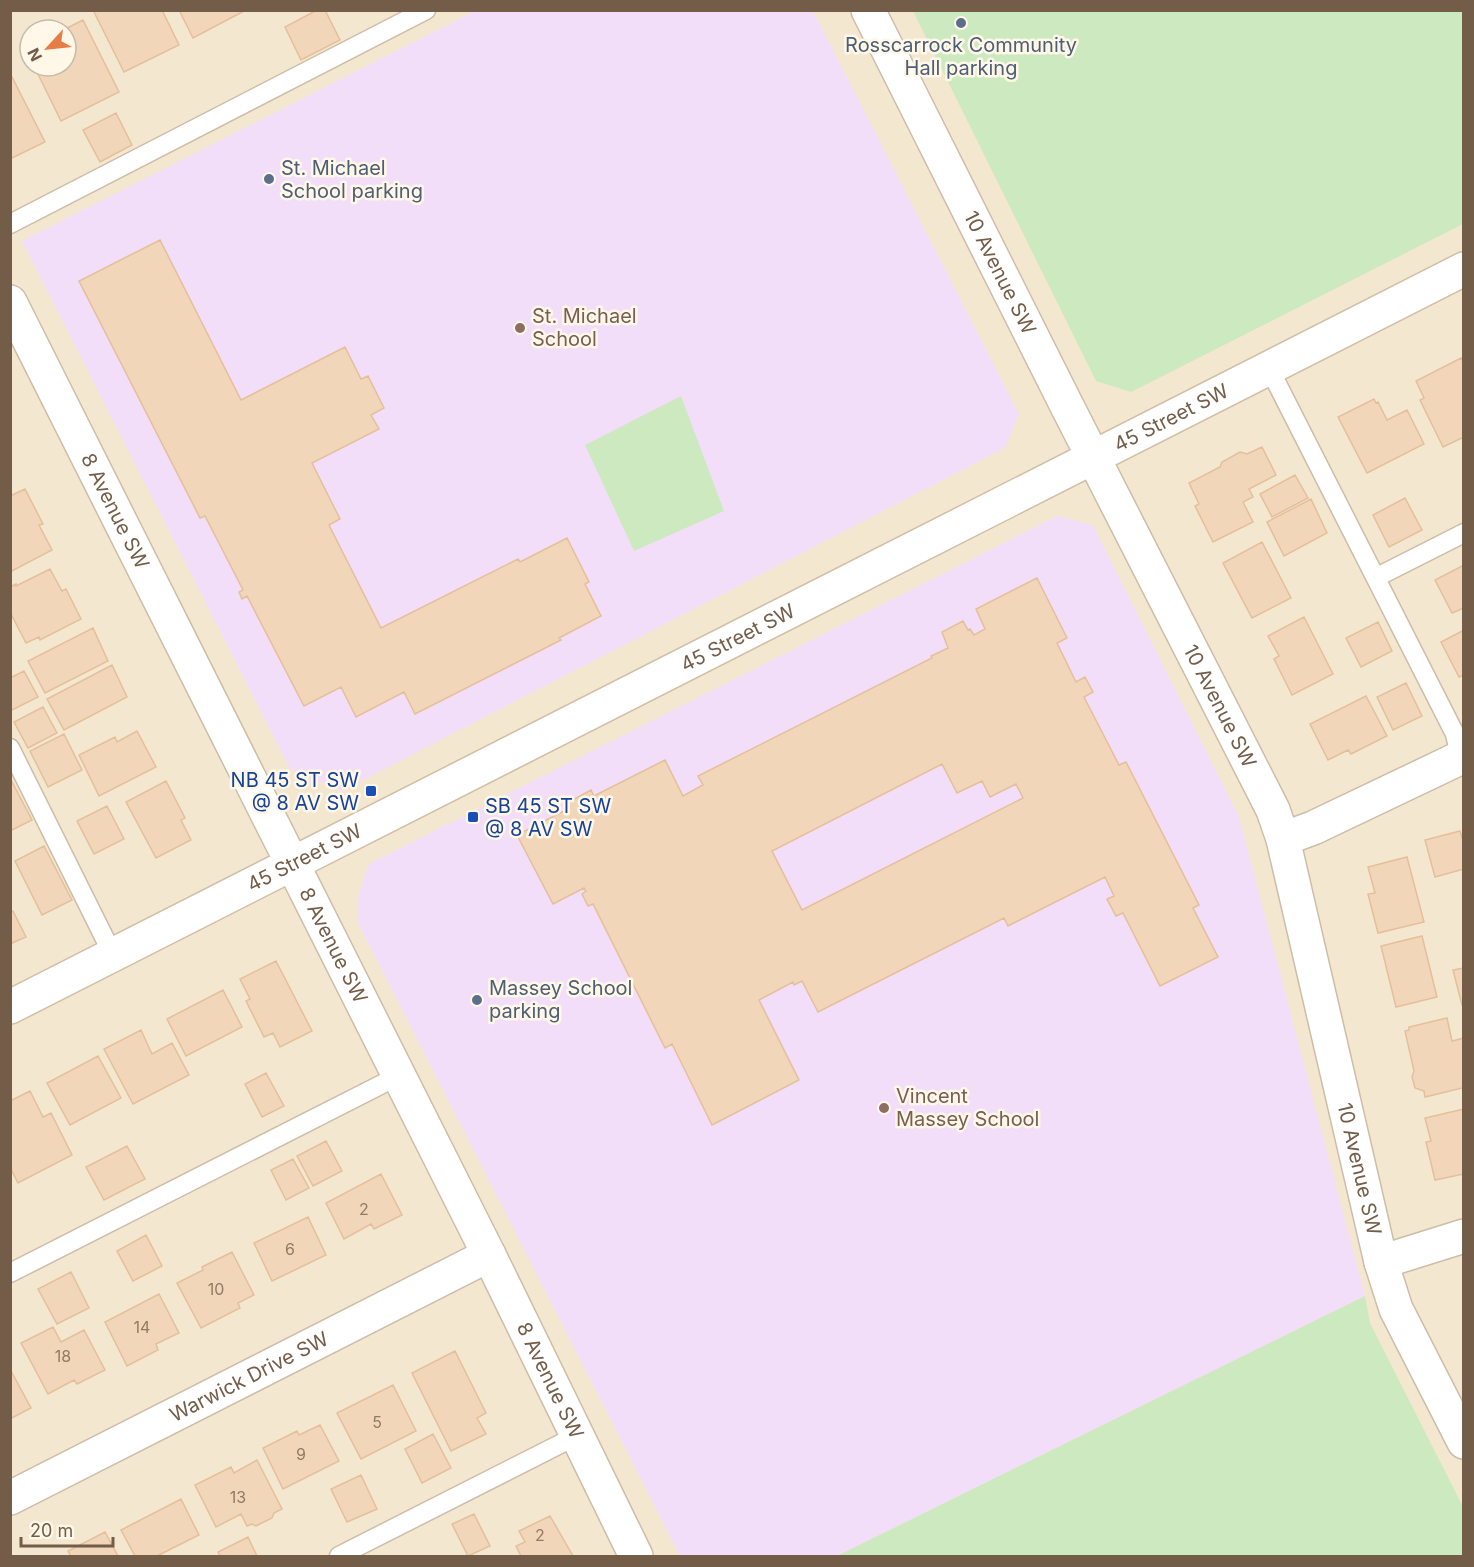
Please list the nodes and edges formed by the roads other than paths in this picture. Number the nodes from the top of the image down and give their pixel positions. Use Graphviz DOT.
graph roads {
  1 [pos="426,10"];
  2 [pos="868,10"];
  3 [pos="10,224"];
  4 [pos="1464,269"];
  5 [pos="10,303"];
  6 [pos="1269,368"];
  7 [pos="1093,457"];
  8 [pos="1464,533"];
  9 [pos="1377,578"];
  10 [pos="10,748"];
  11 [pos="1462,761"];
  12 [pos="1283,839"];
  13 [pos="293,864"];
  14 [pos="113,955"];
  15 [pos="10,1007"];
  16 [pos="398,1076"];
  17 [pos="1464,1236"];
  18 [pos="489,1255"];
  19 [pos="1381,1262"];
  20 [pos="10,1273"];
  21 [pos="578,1435"];
  22 [pos="1464,1442"];
  23 [pos="10,1498"];
  24 [pos="339,1557"];
  25 [pos="636,1557"];
  1 -- 3 [label="lane"];
  2 -- 7 [label="street, 10 Avenue SW"];
  4 -- 6 [label="street, 45 Street SW"];
  5 -- 13 [label="street, 8 Avenue SW"];
  6 -- 7 [label="street, 45 Street SW"];
  6 -- 9 [label="lane"];
  7 -- 12 [label="street, 10 Avenue SW"];
  7 -- 13 [label="street, 45 Street SW"];
  8 -- 9 [label="lane"];
  9 -- 11 [label="lane"];
  10 -- 14 [label="lane"];
  11 -- 12 [label="street"];
  12 -- 19 [label="street, 10 Avenue SW"];
  13 -- 14 [label="street, 45 Street SW"];
  13 -- 16 [label="street, 8 Avenue SW"];
  14 -- 15 [label="street, 45 Street SW"];
  16 -- 18 [label="street, 8 Avenue SW"];
  16 -- 20 [label="lane"];
  17 -- 19 [label="street"];
  18 -- 21 [label="street, 8 Avenue SW"];
  18 -- 23 [label="street, Warwick Drive SW"];
  19 -- 22 [label="street, 10 Avenue SW"];
  21 -- 24 [label="lane"];
  21 -- 25 [label="street, 8 Avenue SW"];
}
